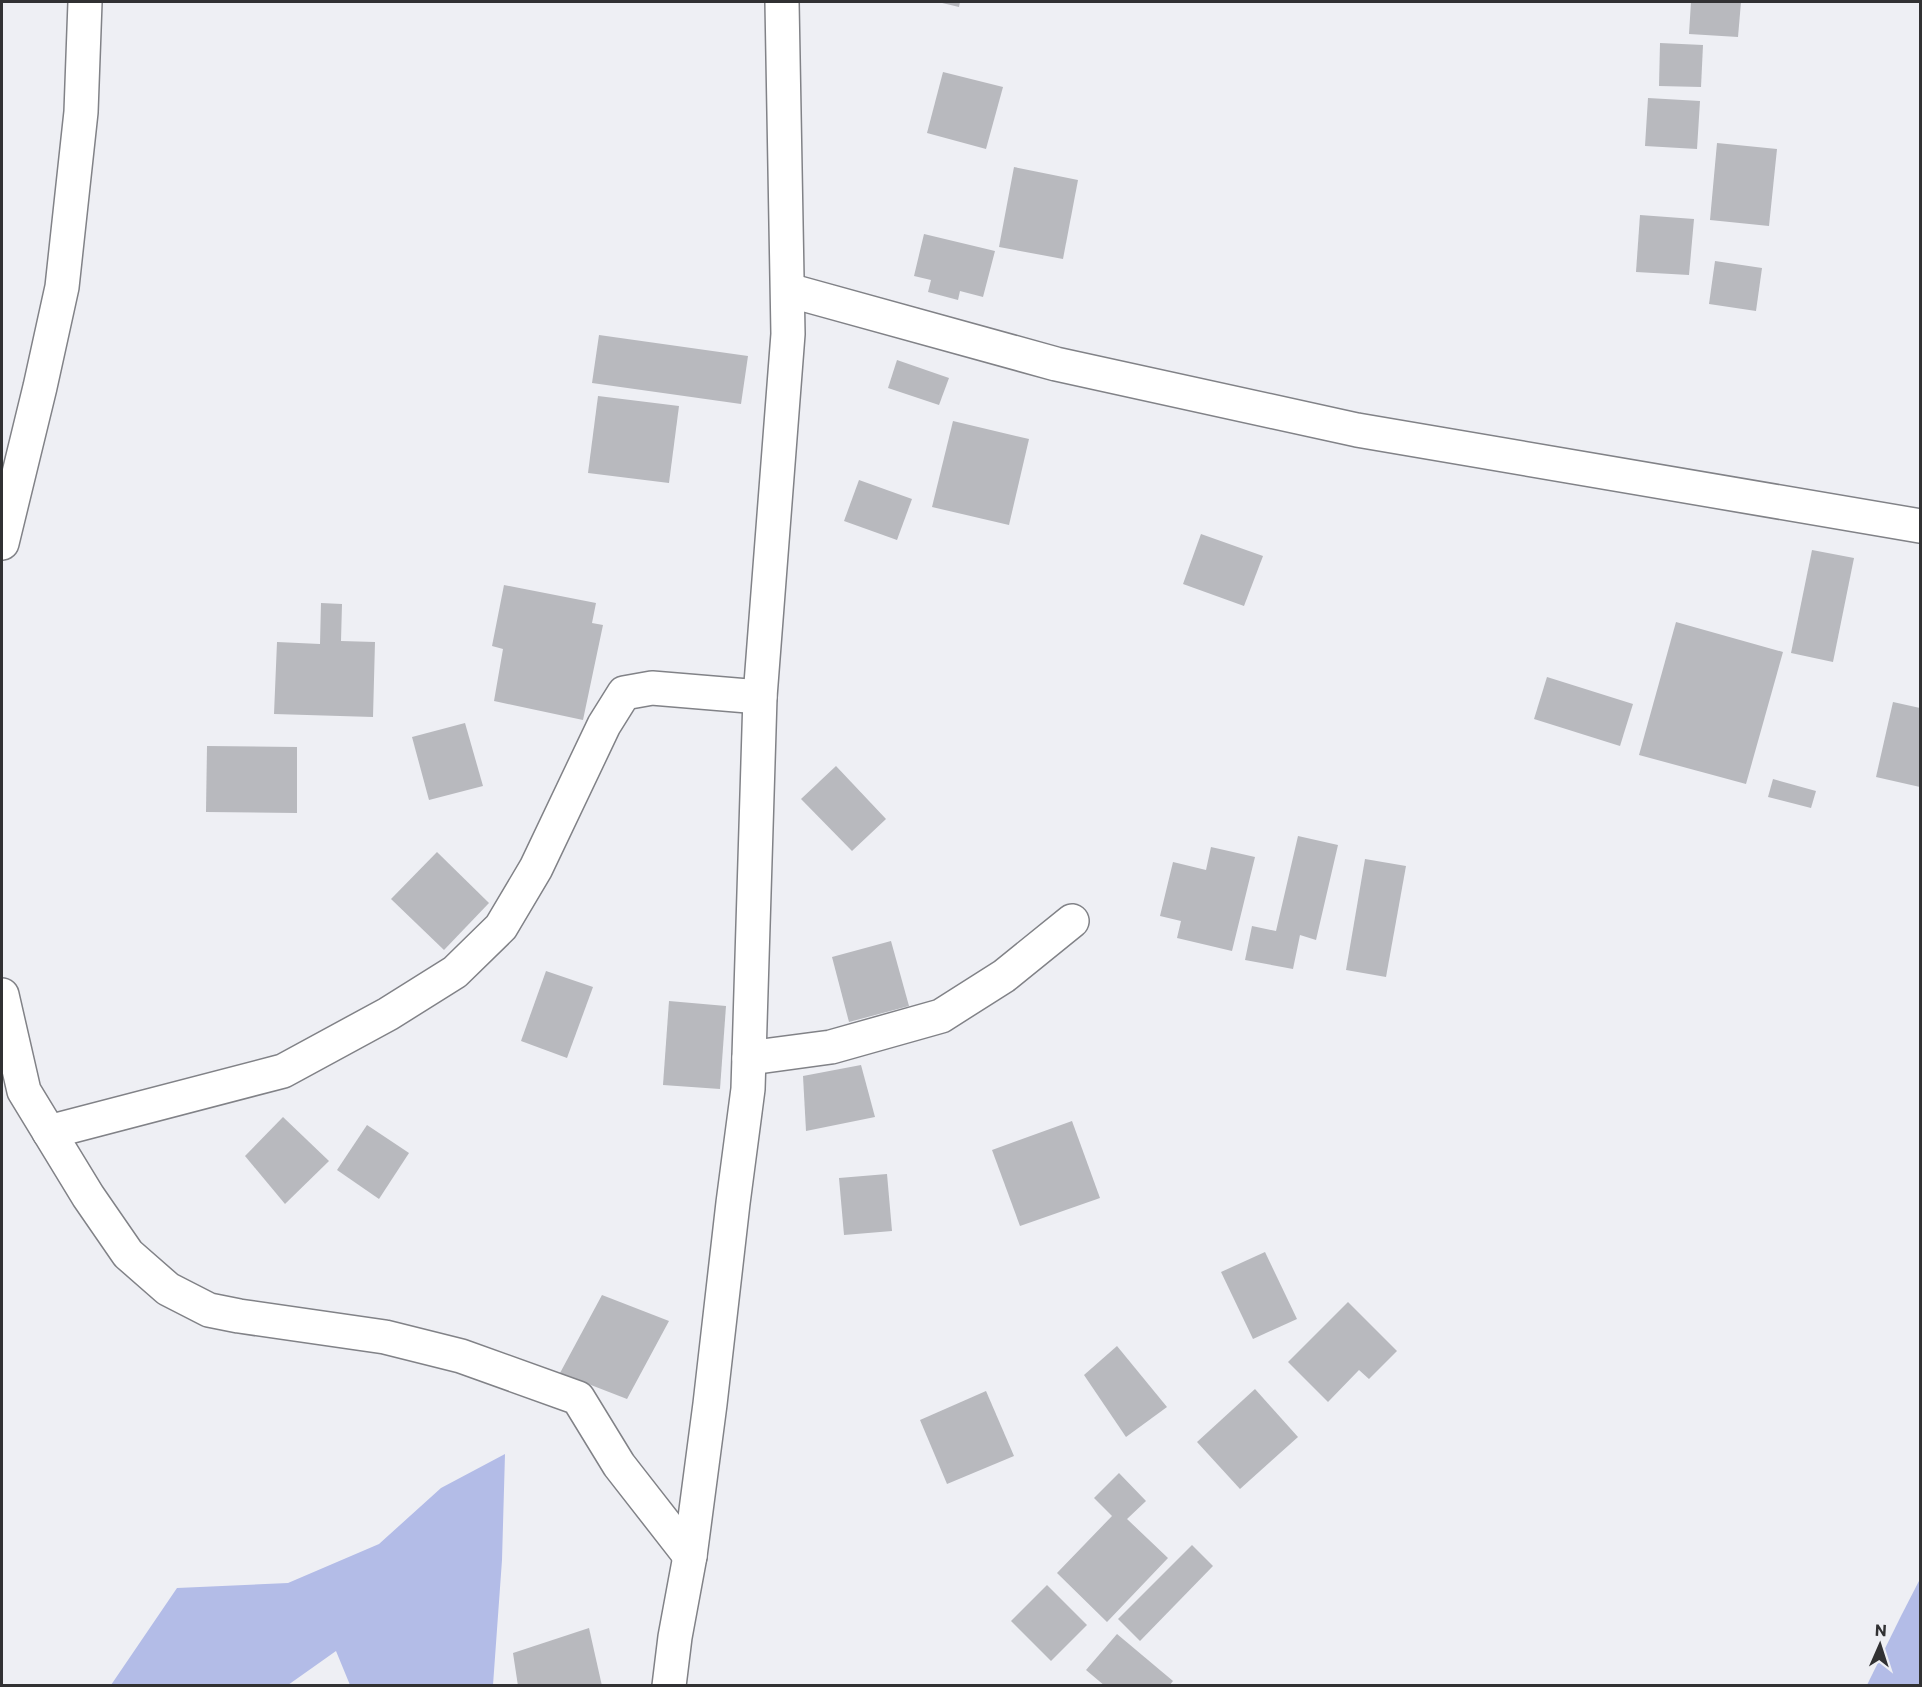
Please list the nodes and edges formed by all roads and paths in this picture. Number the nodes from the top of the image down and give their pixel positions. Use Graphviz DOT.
graph roads {
  1 [pos="85,2"];
  2 [pos="782,2"];
  3 [pos="788,290"];
  4 [pos="1920,526"];
  5 [pos="2,543"];
  6 [pos="760,697"];
  7 [pos="1072,921"];
  8 [pos="2,995"];
  9 [pos="749,1058"];
  10 [pos="49,1132"];
  11 [pos="690,1556"];
  12 [pos="669,1686"];
  1 -- 5 [label="street"];
  2 -- 3 [label="street"];
  3 -- 4 [label="street"];
  3 -- 6 [label="street"];
  6 -- 9 [label="street"];
  6 -- 10 [label="street"];
  7 -- 9 [label="street"];
  8 -- 10 [label="street"];
  9 -- 11 [label="street"];
  10 -- 11 [label="street"];
  11 -- 12 [label="street"];
}
